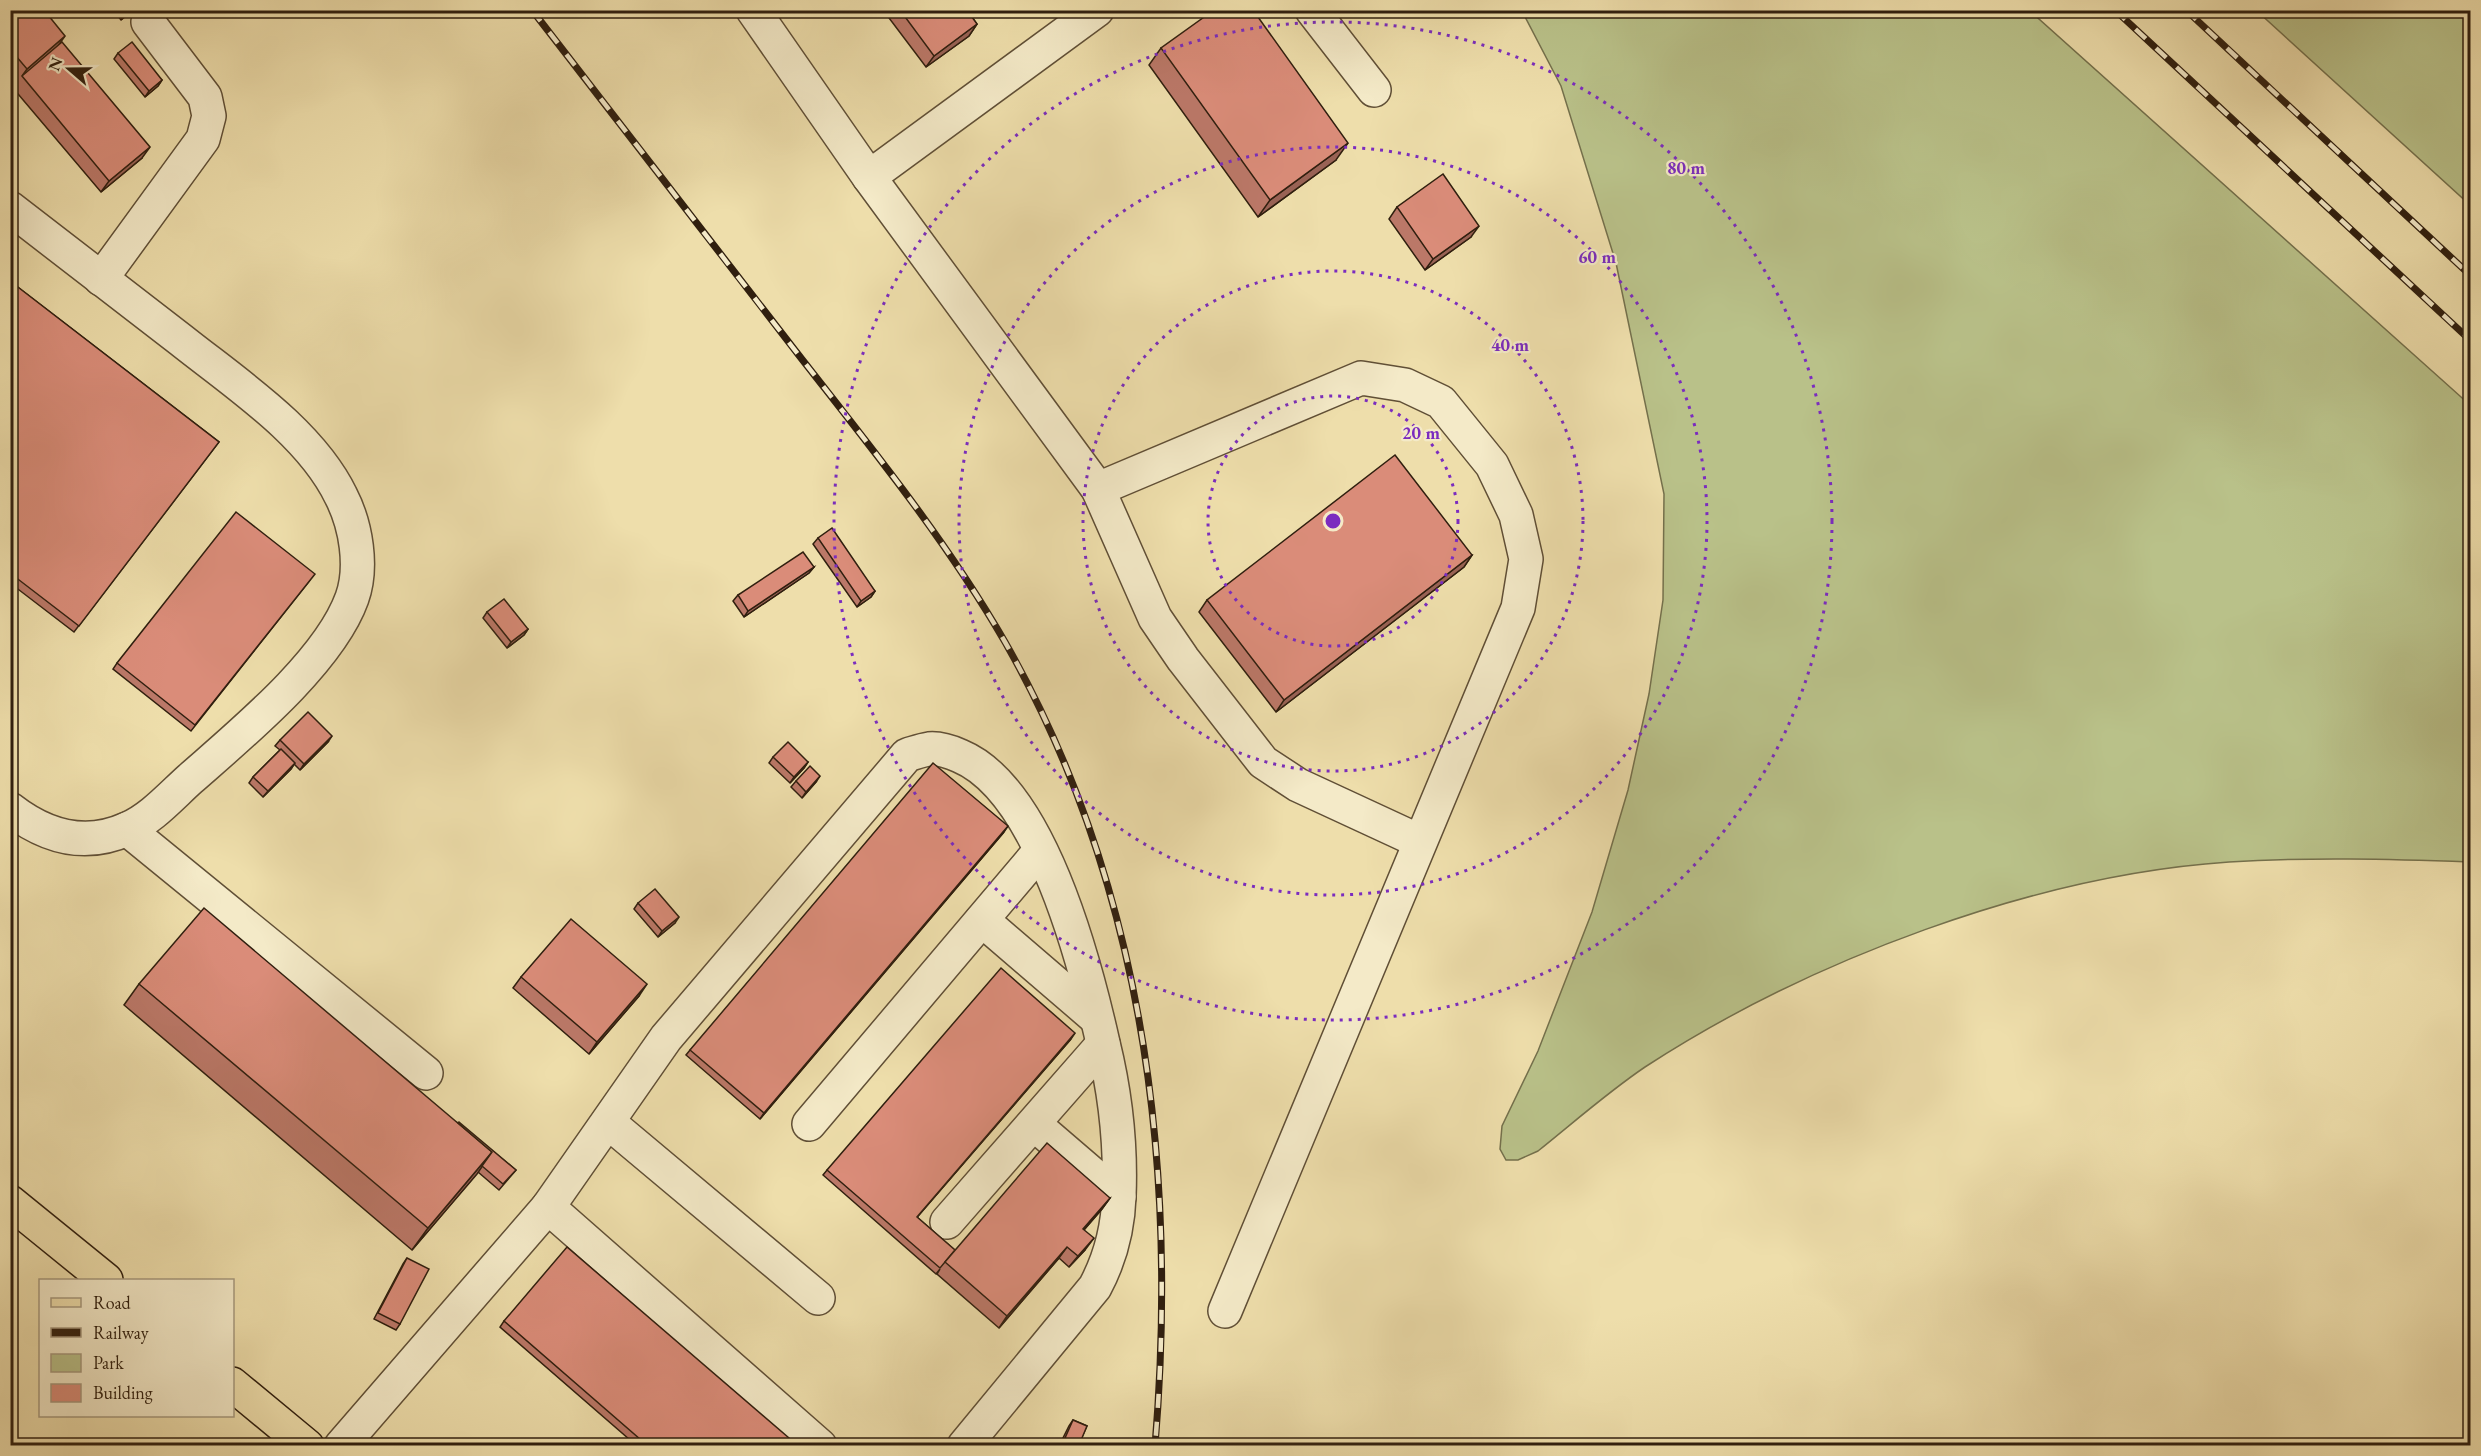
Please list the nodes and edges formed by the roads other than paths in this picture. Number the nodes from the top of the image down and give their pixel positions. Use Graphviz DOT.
graph roads {
  1 [pos="753,10"];
  2 [pos="1097,10"];
  3 [pos="1312,10"];
  4 [pos="148,22"];
  5 [pos="1374,90"];
  6 [pos="868,177"];
  7 [pos="10,208"];
  8 [pos="102,279"];
  9 [pos="1098,489"];
  10 [pos="10,810"];
  11 [pos="127,830"];
  12 [pos="1419,840"];
  13 [pos="1040,851"];
  14 [pos="982,920"];
  15 [pos="1100,1031"];
  16 [pos="426,1073"];
  17 [pos="608,1122"];
  18 [pos="809,1124"];
  19 [pos="1034,1124"];
  20 [pos="1119,1197"];
  21 [pos="10,1202"];
  22 [pos="548,1208"];
  23 [pos="947,1222"];
  24 [pos="104,1279"];
  25 [pos="818,1298"];
  26 [pos="1225,1311"];
  27 [pos="234,1386"];
  28 [pos="307,1446"];
  29 [pos="341,1446"];
  30 [pos="820,1446"];
  31 [pos="964,1446"];
  1 -- 6 [label="lane"];
  2 -- 6 [label="lane"];
  3 -- 5 [label="lane"];
  4 -- 8 [label="lane"];
  6 -- 9 [label="lane"];
  7 -- 8 [label="lane"];
  8 -- 11 [label="lane"];
  9 -- 12 [label="lane"];
  9 -- 12 [label="lane"];
  10 -- 11 [label="lane"];
  11 -- 16 [label="lane"];
  12 -- 26 [label="lane"];
  13 -- 14 [label="lane"];
  13 -- 15 [label="lane"];
  13 -- 17 [label="lane"];
  14 -- 15 [label="lane"];
  14 -- 18 [label="lane"];
  15 -- 19 [label="lane"];
  15 -- 20 [label="lane"];
  17 -- 22 [label="lane"];
  17 -- 25 [label="lane"];
  19 -- 20 [label="lane"];
  19 -- 23 [label="lane"];
  20 -- 31 [label="lane"];
  21 -- 24 [label="main road"];
  22 -- 29 [label="lane"];
  22 -- 30 [label="lane"];
  27 -- 28 [label="main road"];
}
